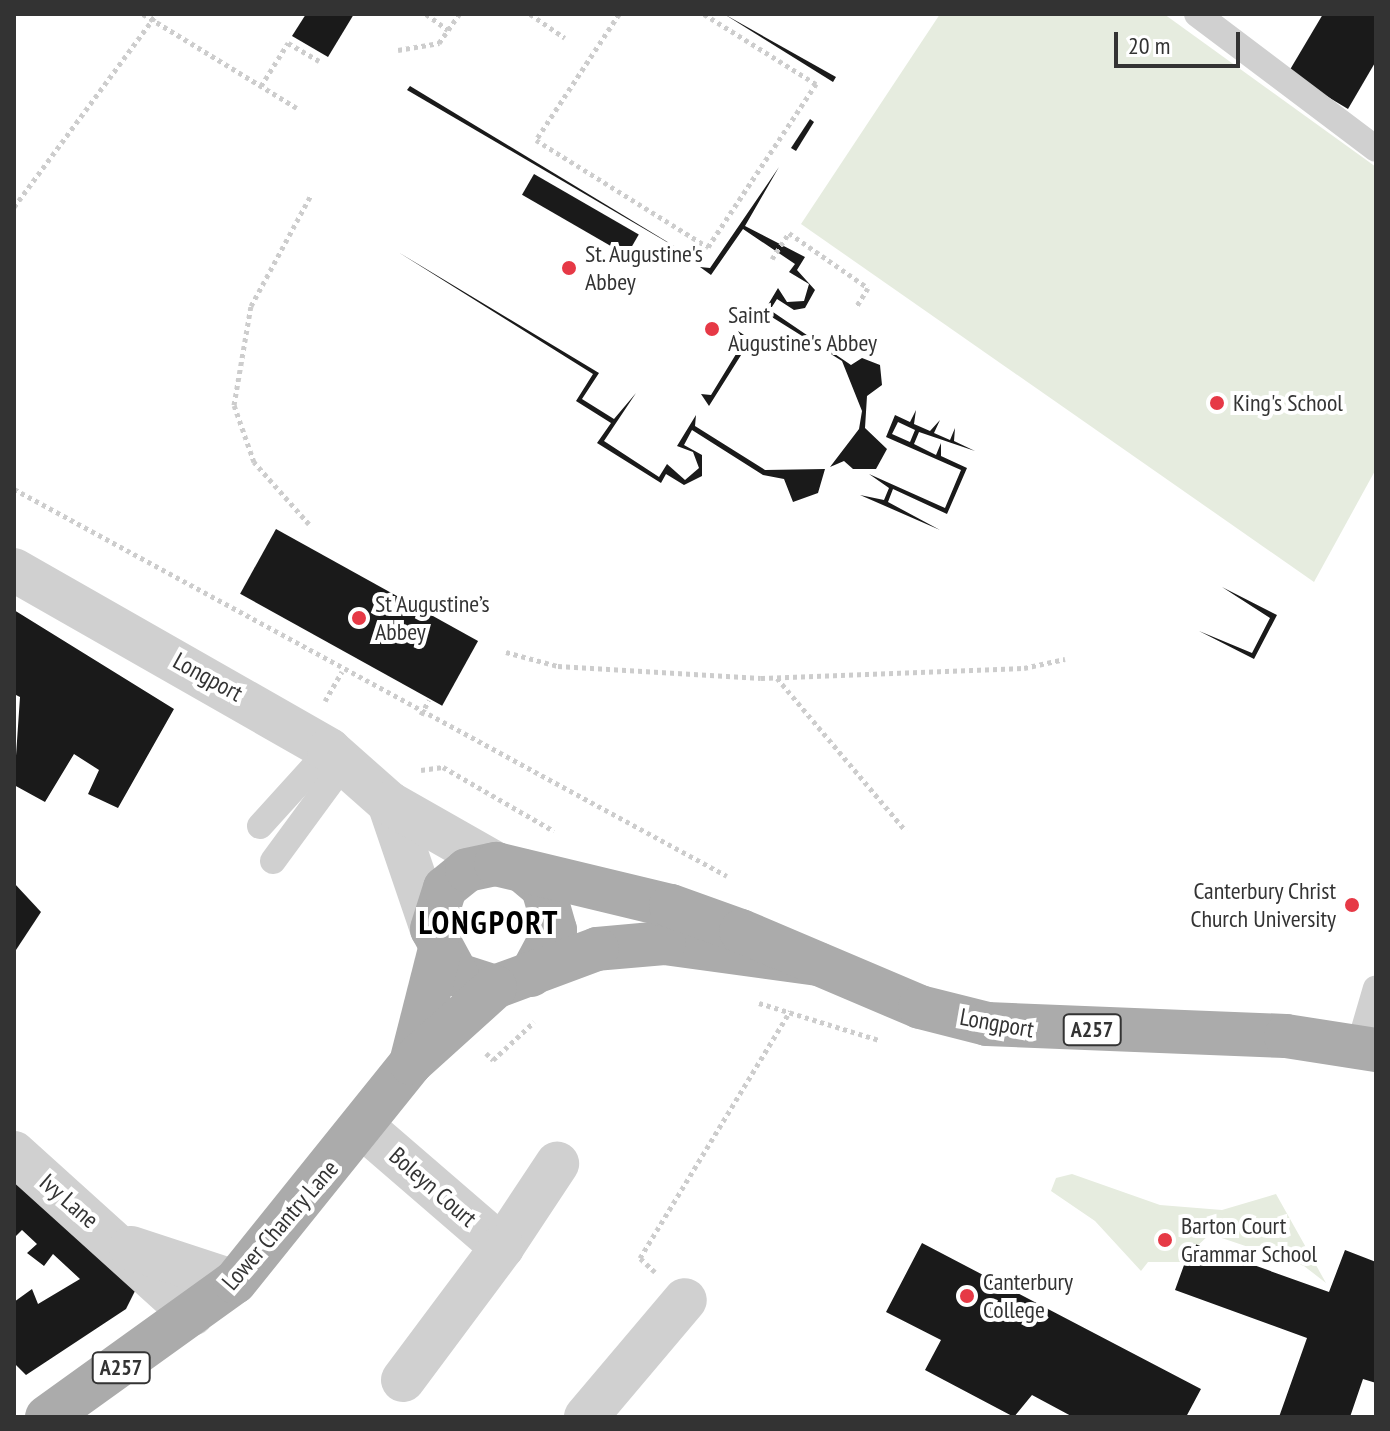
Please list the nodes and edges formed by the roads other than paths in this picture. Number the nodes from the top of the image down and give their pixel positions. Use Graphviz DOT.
graph roads {
  1 [pos="1197,14"];
  2 [pos="1376,149"];
  3 [pos="14,570"];
  4 [pos="337,756"];
  5 [pos="389,803"];
  6 [pos="260,826"];
  7 [pos="273,861"];
  8 [pos="509,868"];
  9 [pos="436,941"];
  10 [pos="818,964"];
  11 [pos="513,981"];
  12 [pos="1376,988"];
  13 [pos="1367,1048"];
  14 [pos="411,1063"];
  15 [pos="363,1127"];
  16 [pos="14,1153"];
  17 [pos="557,1164"];
  18 [pos="125,1246"];
  19 [pos="502,1247"];
  20 [pos="235,1282"];
  21 [pos="685,1300"];
  22 [pos="192,1314"];
  23 [pos="403,1380"];
  24 [pos="47,1417"];
  25 [pos="586,1417"];
  1 -- 2 [label="lane"];
  3 -- 4 [label="street, Longport"];
  4 -- 5 [label="street, Longport"];
  4 -- 6 [label="lane"];
  4 -- 7 [label="lane"];
  5 -- 8 [label="street, Longport"];
  5 -- 9 [label="street, Longport"];
  8 -- 9 [label="main road, Longport / A257"];
  8 -- 10 [label="main road, Longport / A257"];
  8 -- 11 [label="main road, Longport / A257"];
  9 -- 11 [label="main road"];
  9 -- 14 [label="main road, Lower Chantry Lane / A257"];
  10 -- 11 [label="main road, Longport / A257"];
  10 -- 13 [label="main road, Longport / A257"];
  11 -- 14 [label="main road, Lower Chantry Lane / A257"];
  12 -- 13 [label="lane"];
  14 -- 15 [label="main road, Lower Chantry Lane / A257"];
  15 -- 19 [label="street, Boleyn Court"];
  15 -- 20 [label="main road, Lower Chantry Lane / A257"];
  16 -- 18 [label="street, Ivy Lane"];
  17 -- 19 [label="street"];
  18 -- 20 [label="street, Ivy Lane"];
  18 -- 22 [label="street, Ivy Lane"];
  19 -- 23 [label="street"];
  20 -- 22 [label="main road, Lower Chantry Lane / A257"];
  21 -- 25 [label="street"];
  22 -- 24 [label="main road, Lower Chantry Lane / A257"];
}
